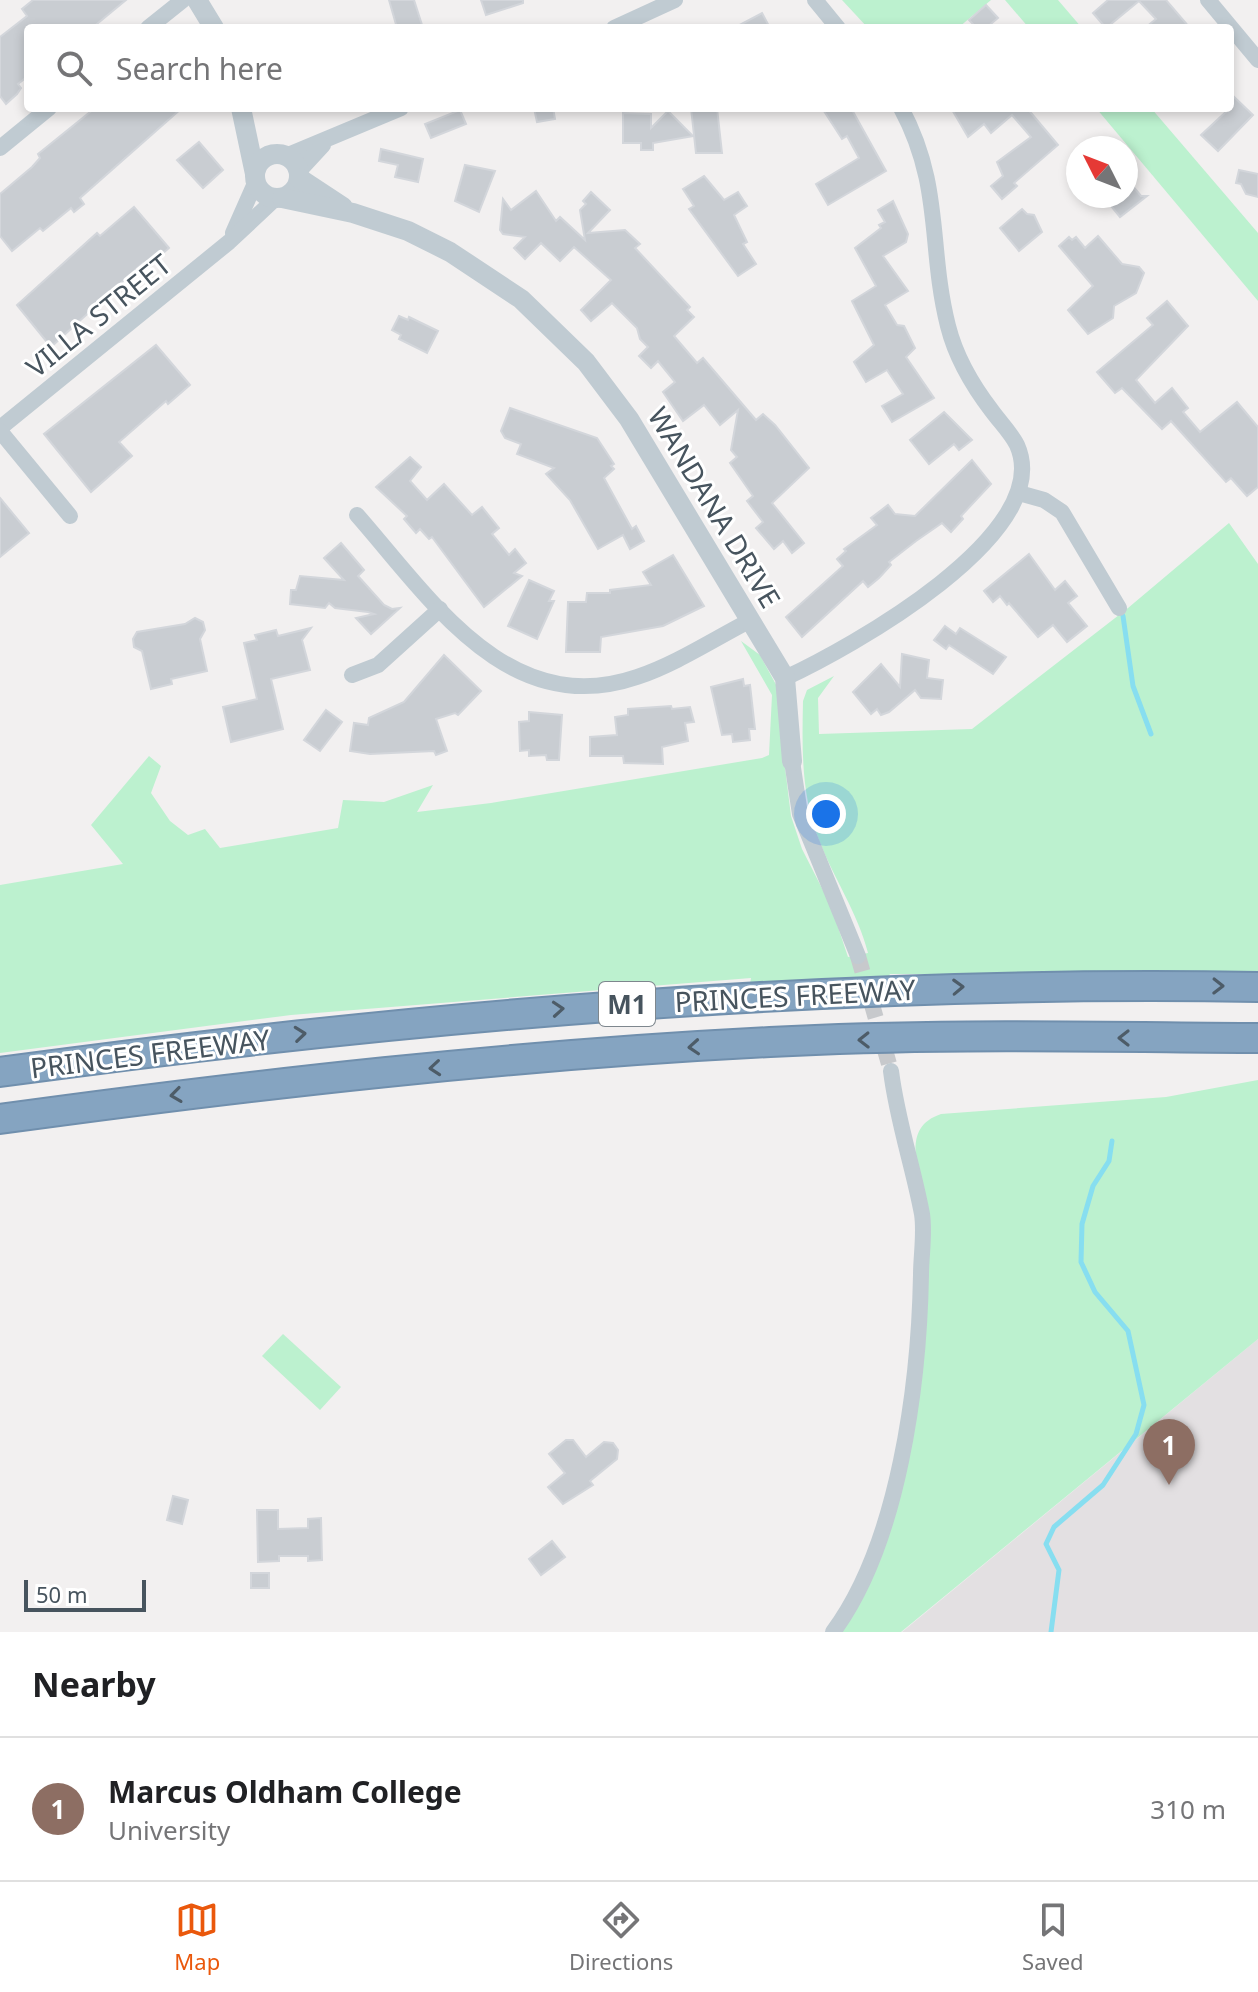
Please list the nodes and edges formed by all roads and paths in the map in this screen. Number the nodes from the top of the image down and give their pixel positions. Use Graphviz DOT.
graph roads {
  1 [pos="183,0"];
  2 [pos="197,0"];
  3 [pos="675,0"];
  4 [pos="815,0"];
  5 [pos="1208,0"];
  6 [pos="153,24"];
  7 [pos="212,24"];
  8 [pos="623,24"];
  9 [pos="835,24"];
  10 [pos="1228,24"];
  11 [pos="1234,31"];
  12 [pos="1258,60"];
  13 [pos="44,112"];
  14 [pos="242,112"];
  15 [pos="392,112"];
  16 [pos="903,112"];
  17 [pos="0,148"];
  18 [pos="291,165"];
  19 [pos="256,178"];
  20 [pos="279,198"];
  21 [pos="353,213"];
  22 [pos="229,242"];
  23 [pos="0,430"];
  24 [pos="1019,493"];
  25 [pos="357,515"];
  26 [pos="70,516"];
  27 [pos="1119,608"];
  28 [pos="440,609"];
  29 [pos="751,620"];
  30 [pos="352,675"];
  31 [pos="785,678"];
  32 [pos="792,761"];
  33 [pos="858,956"];
  34 [pos="1258,987"];
  35 [pos="1258,1038"];
  36 [pos="891,1071"];
  37 [pos="0,1072"];
  38 [pos="0,1119"];
  39 [pos="833,1632"];
  1 -- 6 [label="street"];
  2 -- 7 [label="street"];
  3 -- 8 [label="street"];
  4 -- 9 [label="street"];
  5 -- 10 [label="street"];
  11 -- 12 [label="street"];
  13 -- 17 [label="street"];
  14 -- 18 [label="street, WANDANA DRIVE"];
  14 -- 19 [label="street, WANDANA DRIVE"];
  15 -- 18 [label="street"];
  16 -- 24 [label="street"];
  18 -- 19 [label="street"];
  18 -- 20 [label="street"];
  18 -- 21 [label="street, WANDANA DRIVE"];
  19 -- 20 [label="street"];
  19 -- 22 [label="street, VILLA STREET"];
  20 -- 21 [label="street, WANDANA DRIVE"];
  20 -- 22 [label="street, VILLA STREET"];
  21 -- 29 [label="street, WANDANA DRIVE"];
  22 -- 23 [label="street, VILLA STREET"];
  23 -- 26 [label="street"];
  24 -- 27 [label="street"];
  24 -- 31 [label="street"];
  25 -- 28 [label="street"];
  28 -- 29 [label="street"];
  28 -- 30 [label="street"];
  29 -- 31 [label="street, WANDANA DRIVE"];
  31 -- 32 [label="street, WANDANA DRIVE"];
  32 -- 33 [label="street, WANDANA DRIVE"];
  37 -- 34 [label="highway, PRINCES FREEWAY / M1, one-way"];
  35 -- 38 [label="highway, PRINCES FREEWAY / M1, one-way"];
  36 -- 39 [label="street"];
}
